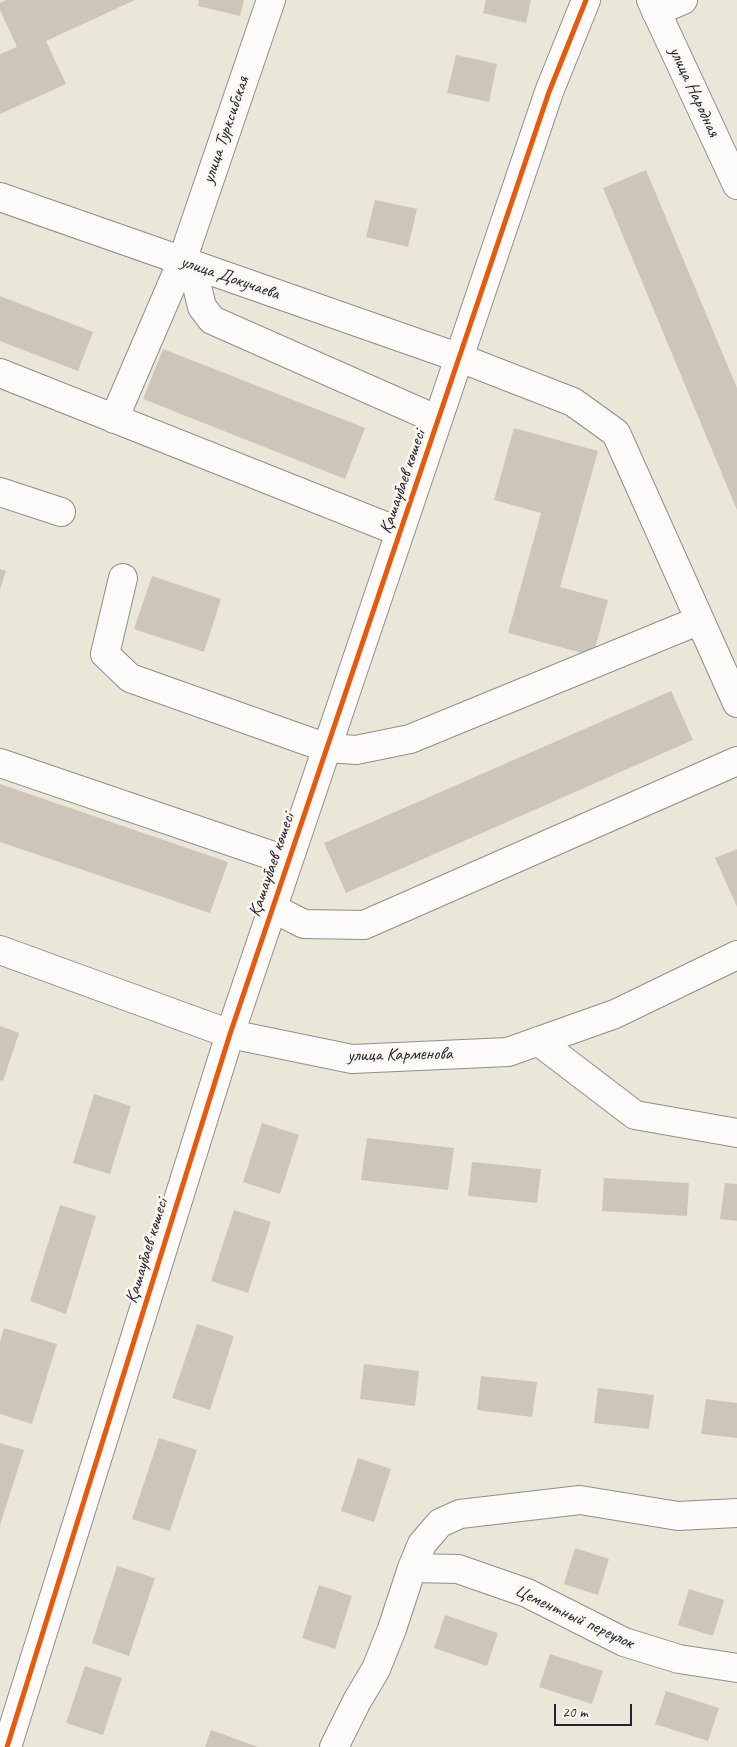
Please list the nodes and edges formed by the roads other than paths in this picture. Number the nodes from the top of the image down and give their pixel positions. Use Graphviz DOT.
graph roads {
  1 [pos="271,0"];
  2 [pos="586,0"];
  3 [pos="683,0"];
  4 [pos="653,6"];
  5 [pos="737,185"];
  6 [pos="0,197"];
  7 [pos="187,263"];
  8 [pos="460,358"];
  9 [pos="0,373"];
  10 [pos="114,419"];
  11 [pos="438,420"];
  12 [pos="0,492"];
  13 [pos="61,512"];
  14 [pos="400,532"];
  15 [pos="123,578"];
  16 [pos="700,620"];
  17 [pos="737,703"];
  18 [pos="327,748"];
  19 [pos="737,761"];
  20 [pos="0,763"];
  21 [pos="288,861"];
  22 [pos="272,908"];
  23 [pos="0,950"];
  24 [pos="737,955"];
  25 [pos="230,1034"];
  26 [pos="538,1041"];
  27 [pos="737,1133"];
  28 [pos="737,1513"];
  29 [pos="412,1568"];
  30 [pos="737,1668"];
  31 [pos="7,1747"];
  32 [pos="334,1747"];
  1 -- 7 [label="street, улица Турксибская"];
  2 -- 8 [label="street, Қашаубаев көшесі"];
  3 -- 4 [label="street"];
  4 -- 5 [label="street, улица Народная"];
  6 -- 7 [label="street, улица Докучаева"];
  7 -- 8 [label="street, улица Докучаева"];
  7 -- 10 [label="street, улица Турксибская"];
  7 -- 11 [label="street"];
  8 -- 11 [label="street, Қашаубаев көшесі"];
  8 -- 16 [label="street, улица Докучаева"];
  9 -- 10 [label="street"];
  10 -- 14 [label="street"];
  11 -- 14 [label="street, Қашаубаев көшесі"];
  12 -- 13 [label="street"];
  14 -- 18 [label="street, Қашаубаев көшесі"];
  15 -- 18 [label="street"];
  16 -- 17 [label="street, улица Докучаева"];
  16 -- 18 [label="street"];
  18 -- 21 [label="street, Қашаубаев көшесі"];
  19 -- 22 [label="street"];
  20 -- 21 [label="street"];
  21 -- 22 [label="street, Қашаубаев көшесі"];
  22 -- 25 [label="street, Қашаубаев көшесі"];
  23 -- 25 [label="street, улица Карменова"];
  24 -- 26 [label="street, улица Карменова"];
  25 -- 26 [label="street, улица Карменова"];
  25 -- 31 [label="street, Қашаубаев көшесі"];
  26 -- 27 [label="street"];
  28 -- 29 [label="street"];
  29 -- 30 [label="street, Цементный переулок"];
  29 -- 32 [label="street"];
}
